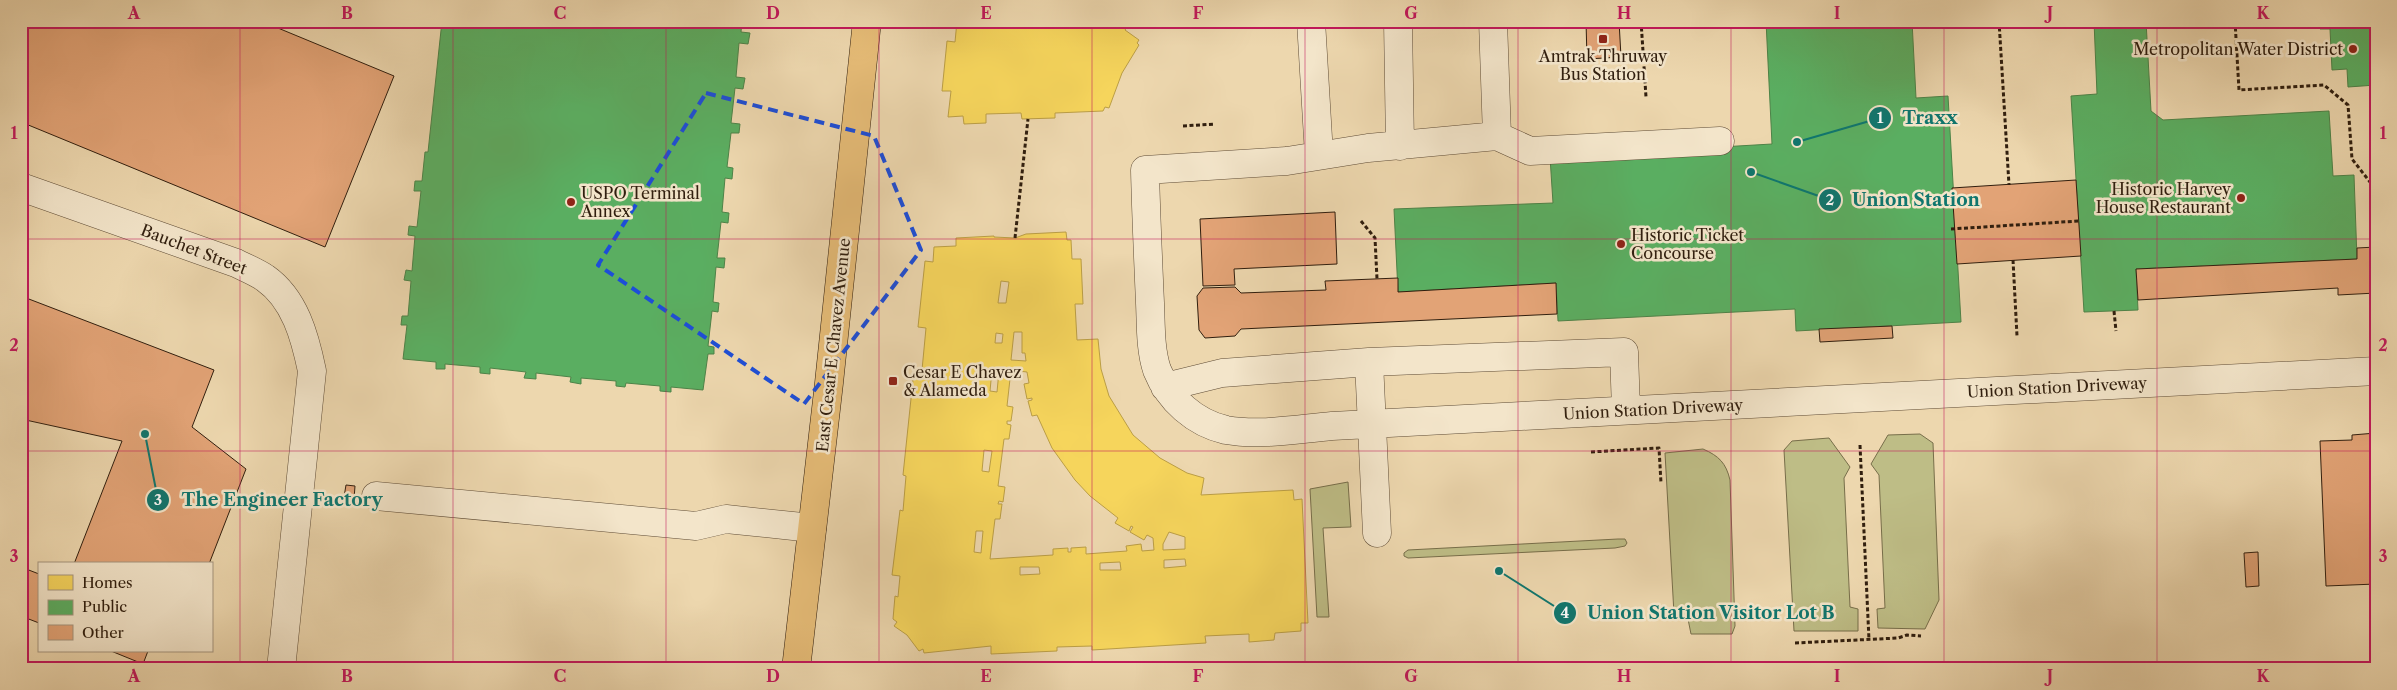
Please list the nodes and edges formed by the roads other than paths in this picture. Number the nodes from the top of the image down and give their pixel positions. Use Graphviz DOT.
graph roads {
  1 [pos="867,21"];
  2 [pos="1311,21"];
  3 [pos="1398,21"];
  4 [pos="1493,21"];
  5 [pos="1497,136"];
  6 [pos="1720,141"];
  7 [pos="1400,146"];
  8 [pos="1319,156"];
  9 [pos="21,187"];
  10 [pos="1369,362"];
  11 [pos="2376,371"];
  12 [pos="1165,387"];
  13 [pos="1626,410"];
  14 [pos="1372,424"];
  15 [pos="376,496"];
  16 [pos="812,528"];
  17 [pos="1377,533"];
  18 [pos="281,669"];
  19 [pos="796,669"];
  1 -- 16 [label="main road, East Cesar E Chavez Avenue"];
  2 -- 8 [label="street"];
  3 -- 7 [label="street"];
  4 -- 5 [label="street"];
  5 -- 6 [label="street"];
  5 -- 7 [label="street"];
  7 -- 8 [label="street"];
  8 -- 12 [label="street, Union Station Driveway"];
  9 -- 18 [label="street, Bauchet Street"];
  10 -- 12 [label="street"];
  10 -- 13 [label="street"];
  10 -- 14 [label="street"];
  11 -- 13 [label="street, Union Station Driveway"];
  12 -- 14 [label="street, Union Station Driveway"];
  13 -- 14 [label="street, Union Station Driveway"];
  14 -- 17 [label="street"];
  15 -- 16 [label="street"];
  16 -- 19 [label="main road, East Cesar E Chavez Avenue"];
}
